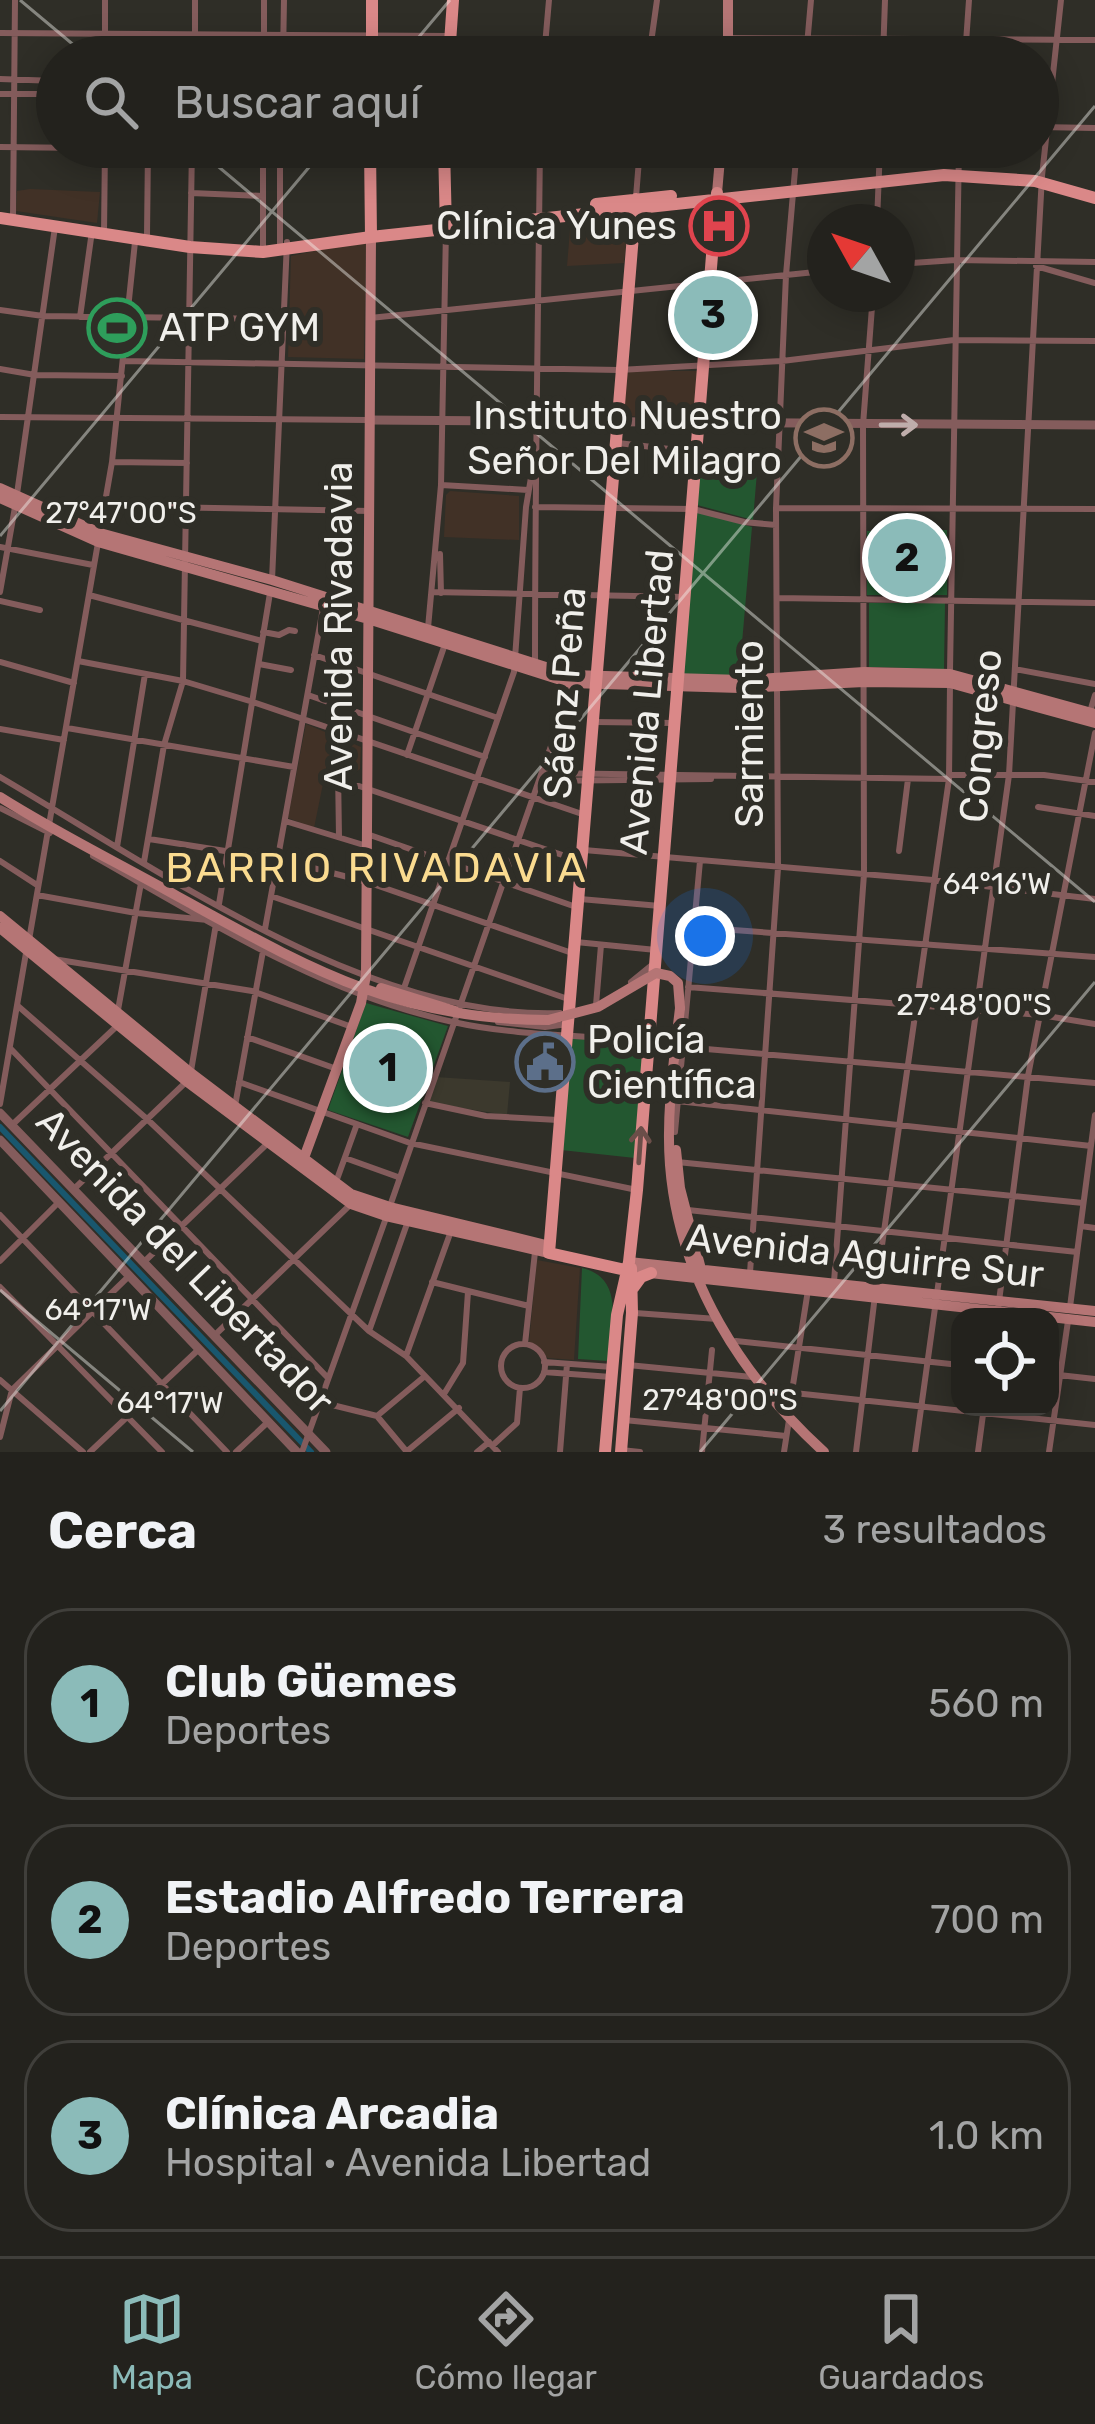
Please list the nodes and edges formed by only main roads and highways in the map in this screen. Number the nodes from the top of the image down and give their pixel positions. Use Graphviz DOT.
graph roads {
  1 [pos="372,0"];
  2 [pos="453,0"];
  3 [pos="728,0"];
  4 [pos="372,36"];
  5 [pos="450,36"];
  6 [pos="728,36"];
  7 [pos="370,168"];
  8 [pos="444,168"];
  9 [pos="719,168"];
  10 [pos="1095,195"];
  11 [pos="717,196"];
  12 [pos="636,204"];
  13 [pos="6,216"];
  14 [pos="446,226"];
  15 [pos="371,233"];
  16 [pos="0,488"];
  17 [pos="0,497"];
  18 [pos="16,500"];
  19 [pos="271,585"];
  20 [pos="368,614"];
  21 [pos="535,666"];
  22 [pos="596,681"];
  23 [pos="678,682"];
  24 [pos="1092,718"];
  25 [pos="0,793"];
  26 [pos="0,916"];
  27 [pos="0,928"];
  28 [pos="28,944"];
  29 [pos="364,986"];
  30 [pos="565,1017"];
  31 [pos="118,1020"];
  32 [pos="189,1078"];
  33 [pos="673,1084"];
  34 [pos="303,1162"];
  35 [pos="388,1212"];
  36 [pos="545,1250"];
  37 [pos="584,1260"];
  38 [pos="629,1268"];
  39 [pos="651,1273"];
  40 [pos="699,1274"];
  41 [pos="749,1278"];
  42 [pos="875,1293"];
  43 [pos="632,1295"];
  44 [pos="998,1308"];
  45 [pos="1095,1311"];
  46 [pos="1059,1313"];
  47 [pos="624,1314"];
  48 [pos="1069,1314"];
  49 [pos="1059,1316"];
  50 [pos="1095,1322"];
  51 [pos="623,1336"];
  52 [pos="789,1415"];
  53 [pos="621,1451"];
  54 [pos="605,1452"];
  55 [pos="824,1452"];
  56 [pos="834,1452"];
  1 -- 4 [label="main road"];
  2 -- 5 [label="main road"];
  3 -- 6 [label="main road"];
  7 -- 15 [label="main road, Avenida Rivadavia"];
  8 -- 14 [label="main road"];
  9 -- 11 [label="main road, Avenida Libertad"];
  10 -- 11 [label="main road"];
  11 -- 12 [label="main road"];
  11 -- 23 [label="main road, Avenida Libertad"];
  12 -- 14 [label="main road"];
  12 -- 22 [label="main road, Sáenz Peña"];
  13 -- 15 [label="main road"];
  14 -- 15 [label="main road"];
  15 -- 20 [label="main road, Avenida Rivadavia"];
  16 -- 18 [label="main road"];
  17 -- 18 [label="main road"];
  18 -- 19 [label="main road"];
  19 -- 20 [label="main road"];
  19 -- 20 [label="main road"];
  20 -- 21 [label="main road"];
  20 -- 29 [label="main road, Avenida Rivadavia"];
  21 -- 22 [label="main road"];
  21 -- 22 [label="main road"];
  22 -- 23 [label="main road"];
  22 -- 30 [label="main road, Sáenz Peña"];
  23 -- 24 [label="main road"];
  38 -- 23 [label="main road, Avenida Libertad, one-way"];
  25 -- 29 [label="main road"];
  26 -- 28 [label="main road"];
  27 -- 28 [label="main road"];
  28 -- 31 [label="main road"];
  28 -- 31 [label="main road"];
  29 -- 30 [label="main road"];
  29 -- 34 [label="main road, Avenida Rivadavia"];
  30 -- 33 [label="main road, bridge"];
  30 -- 36 [label="main road, Sáenz Peña"];
  31 -- 32 [label="main road"];
  32 -- 34 [label="main road"];
  32 -- 34 [label="main road"];
  33 -- 40 [label="main road"];
  33 -- 40 [label="main road"];
  34 -- 35 [label="main road"];
  34 -- 35 [label="main road"];
  35 -- 36 [label="main road"];
  35 -- 36 [label="main road"];
  36 -- 37 [label="main road"];
  36 -- 38 [label="main road"];
  37 -- 38 [label="main road"];
  37 -- 47 [label="main road"];
  38 -- 39 [label="main road, Avenida Aguirre Sur"];
  38 -- 40 [label="main road, Avenida Aguirre Sur"];
  38 -- 43 [label="main road, Avenida Libertad"];
  38 -- 47 [label="main road, Avenida Libertad"];
  39 -- 40 [label="main road, Avenida Aguirre Sur"];
  39 -- 43 [label="main road"];
  40 -- 41 [label="main road"];
  40 -- 52 [label="main road"];
  40 -- 52 [label="main road"];
  41 -- 42 [label="main road"];
  41 -- 42 [label="main road, Avenida Aguirre Sur"];
  42 -- 44 [label="main road, Avenida Aguirre Sur"];
  43 -- 47 [label="main road, Avenida Libertad"];
  45 -- 48 [label="main road, Avenida Aguirre Sur"];
  46 -- 48 [label="main road, Avenida Aguirre Sur"];
  47 -- 51 [label="main road, Avenida Libertad"];
  48 -- 49 [label="main road, Avenida Aguirre Sur"];
  48 -- 50 [label="main road, Avenida Aguirre Sur"];
  51 -- 53 [label="main road, Avenida Libertad"];
  51 -- 54 [label="main road, Avenida Libertad"];
  52 -- 55 [label="main road"];
  52 -- 56 [label="main road"];
}
